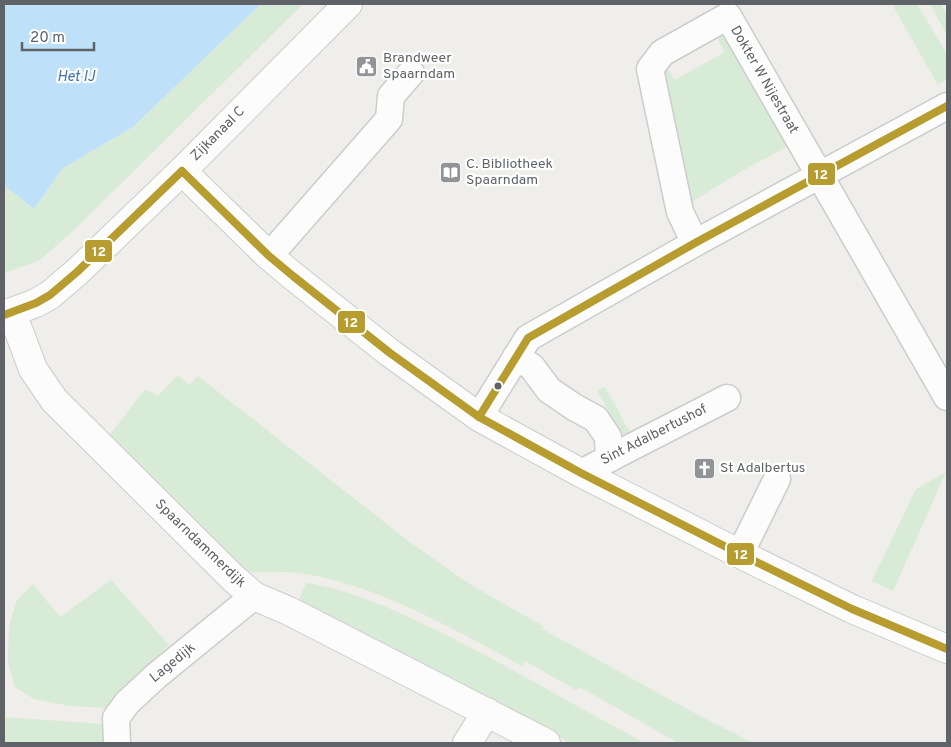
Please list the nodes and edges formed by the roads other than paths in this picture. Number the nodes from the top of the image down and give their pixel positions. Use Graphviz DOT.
graph roads {
  1 [pos="348,4"];
  2 [pos="737,10"];
  3 [pos="411,73"];
  4 [pos="947,106"];
  5 [pos="182,171"];
  6 [pos="819,176"];
  7 [pos="696,244"];
  8 [pos="269,256"];
  9 [pos="8,314"];
  10 [pos="516,357"];
  11 [pos="947,397"];
  12 [pos="727,398"];
  13 [pos="479,417"];
  14 [pos="609,458"];
  15 [pos="580,473"];
  16 [pos="777,479"];
  17 [pos="740,554"];
  18 [pos="254,596"];
  19 [pos="947,649"];
  20 [pos="487,712"];
  21 [pos="117,743"];
  22 [pos="467,743"];
  23 [pos="546,743"];
  1 -- 5 [label="street, Zijkanaal C"];
  2 -- 6 [label="street, Dokter W Nijestraat"];
  2 -- 7 [label="street, Dokter W Nijestraat"];
  3 -- 8 [label="street"];
  4 -- 6 [label="street"];
  5 -- 8 [label="street"];
  5 -- 9 [label="street, Zijkanaal C"];
  6 -- 7 [label="street"];
  6 -- 11 [label="street, Dokter W Nijestraat"];
  7 -- 10 [label="street"];
  8 -- 13 [label="street"];
  9 -- 18 [label="street, Spaarndammerdijk"];
  10 -- 13 [label="street"];
  10 -- 14 [label="street"];
  12 -- 14 [label="street, Sint Adalbertushof"];
  13 -- 15 [label="street"];
  14 -- 15 [label="street, Sint Adalbertushof"];
  15 -- 17 [label="street"];
  16 -- 17 [label="street"];
  17 -- 19 [label="street"];
  18 -- 20 [label="street, Spaarndammerdijk"];
  18 -- 21 [label="street, Lagedijk"];
  20 -- 22 [label="street"];
  20 -- 23 [label="street, Spaarndammerdijk"];
}
